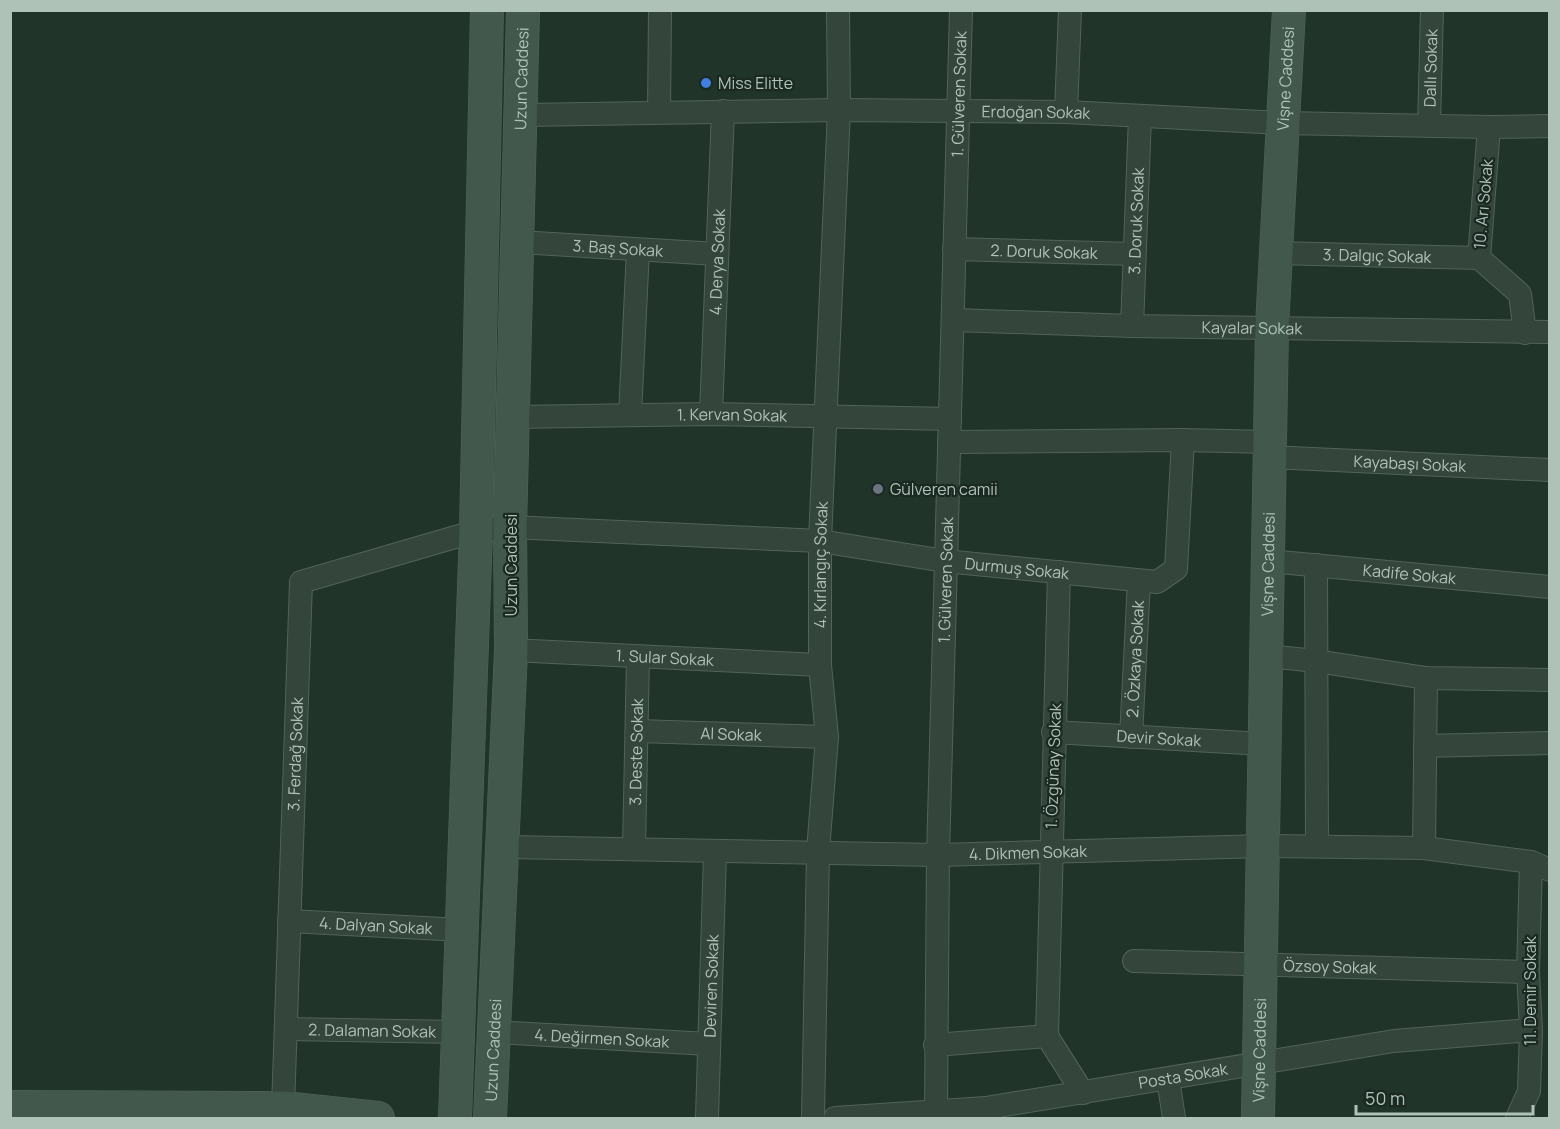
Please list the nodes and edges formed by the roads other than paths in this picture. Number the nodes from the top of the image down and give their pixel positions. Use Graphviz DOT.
graph roads {
  1 [pos="487,10"];
  2 [pos="523,10"];
  3 [pos="660,10"];
  4 [pos="838,10"];
  5 [pos="961,10"];
  6 [pos="1070,10"];
  7 [pos="1289,10"];
  8 [pos="1432,10"];
  9 [pos="839,110"];
  10 [pos="723,111"];
  11 [pos="960,111"];
  12 [pos="659,112"];
  13 [pos="1066,112"];
  14 [pos="522,115"];
  15 [pos="1140,116"];
  16 [pos="1283,123"];
  17 [pos="1429,125"];
  18 [pos="1550,126"];
  19 [pos="1489,128"];
  20 [pos="519,242"];
  21 [pos="954,249"];
  22 [pos="638,250"];
  23 [pos="1275,253"];
  24 [pos="717,254"];
  25 [pos="1134,254"];
  26 [pos="1479,258"];
  27 [pos="954,320"];
  28 [pos="1132,326"];
  29 [pos="1272,327"];
  30 [pos="1550,332"];
  31 [pos="1525,333"];
  32 [pos="711,414"];
  33 [pos="630,415"];
  34 [pos="513,417"];
  35 [pos="826,417"];
  36 [pos="950,419"];
  37 [pos="1183,440"];
  38 [pos="949,442"];
  39 [pos="1269,450"];
  40 [pos="1550,470"];
  41 [pos="510,527"];
  42 [pos="476,531"];
  43 [pos="820,541"];
  44 [pos="945,561"];
  45 [pos="1269,561"];
  46 [pos="1316,565"];
  47 [pos="1059,572"];
  48 [pos="1139,581"];
  49 [pos="1550,587"];
  50 [pos="511,650"];
  51 [pos="1268,656"];
  52 [pos="638,657"];
  53 [pos="1316,661"];
  54 [pos="820,665"];
  55 [pos="1426,678"];
  56 [pos="1550,680"];
  57 [pos="637,731"];
  58 [pos="1053,732"];
  59 [pos="1131,736"];
  60 [pos="827,737"];
  61 [pos="1550,743"];
  62 [pos="1264,744"];
  63 [pos="1425,746"];
  64 [pos="1263,846"];
  65 [pos="1317,846"];
  66 [pos="503,847"];
  67 [pos="634,848"];
  68 [pos="1424,848"];
  69 [pos="818,851"];
  70 [pos="1051,851"];
  71 [pos="715,853"];
  72 [pos="938,855"];
  73 [pos="1540,866"];
  74 [pos="289,921"];
  75 [pos="462,930"];
  76 [pos="1134,961"];
  77 [pos="1263,963"];
  78 [pos="1528,972"];
  79 [pos="286,1029"];
  80 [pos="1531,1030"];
  81 [pos="458,1032"];
  82 [pos="494,1032"];
  83 [pos="1047,1036"];
  84 [pos="709,1044"];
  85 [pos="935,1045"];
  86 [pos="1260,1062"];
  87 [pos="1168,1079"];
  88 [pos="1083,1093"];
  89 [pos="10,1107"];
  90 [pos="283,1108"];
  91 [pos="936,1112"];
  92 [pos="987,1113"];
  93 [pos="217,1114"];
  94 [pos="378,1119"];
  95 [pos="454,1119"];
  96 [pos="490,1119"];
  97 [pos="707,1119"];
  98 [pos="813,1119"];
  99 [pos="836,1119"];
  100 [pos="1174,1119"];
  101 [pos="1258,1119"];
  102 [pos="1516,1119"];
  1 -- 42 [label="main road"];
  2 -- 14 [label="main road, Uzun Caddesi"];
  3 -- 12 [label="street"];
  4 -- 9 [label="street, 4. Kırlangıç Sokak"];
  5 -- 11 [label="street, 1. Gülveren Sokak"];
  6 -- 13 [label="street"];
  7 -- 16 [label="main road, Vişne Caddesi"];
  8 -- 17 [label="street, Dallı Sokak"];
  9 -- 10 [label="street, Erdoğan Sokak"];
  9 -- 11 [label="street, Erdoğan Sokak"];
  9 -- 35 [label="street, 4. Kırlangıç Sokak"];
  10 -- 12 [label="street, Erdoğan Sokak"];
  10 -- 24 [label="street, 4. Derya Sokak"];
  11 -- 13 [label="street, Erdoğan Sokak"];
  11 -- 21 [label="street, 1. Gülveren Sokak"];
  12 -- 14 [label="street, Erdoğan Sokak"];
  13 -- 15 [label="street, Erdoğan Sokak"];
  14 -- 20 [label="main road, Uzun Caddesi"];
  15 -- 16 [label="street, Erdoğan Sokak"];
  15 -- 25 [label="street, 3. Doruk Sokak"];
  16 -- 17 [label="street, Erdoğan Sokak"];
  16 -- 23 [label="main road, Vişne Caddesi"];
  17 -- 19 [label="street, Erdoğan Sokak"];
  18 -- 19 [label="street, Erdoğan Sokak"];
  19 -- 26 [label="street, 10. Arı Sokak"];
  20 -- 22 [label="street, 3. Baş Sokak"];
  20 -- 34 [label="main road, Uzun Caddesi"];
  21 -- 25 [label="street, 2. Doruk Sokak"];
  21 -- 27 [label="street, 1. Gülveren Sokak"];
  22 -- 24 [label="street, 3. Baş Sokak"];
  22 -- 33 [label="street"];
  23 -- 26 [label="street, 3. Dalgıç Sokak"];
  23 -- 29 [label="main road, Vişne Caddesi"];
  24 -- 32 [label="street, 4. Derya Sokak"];
  25 -- 28 [label="street, 3. Doruk Sokak"];
  26 -- 31 [label="street, 10. Arı Sokak"];
  27 -- 28 [label="street, Kayalar Sokak"];
  27 -- 36 [label="street, 1. Gülveren Sokak"];
  28 -- 29 [label="street, Kayalar Sokak"];
  29 -- 31 [label="street, Kayalar Sokak"];
  29 -- 39 [label="main road, Vişne Caddesi"];
  30 -- 31 [label="street, Kayalar Sokak"];
  32 -- 33 [label="street, 1. Kervan Sokak"];
  32 -- 35 [label="street, 1. Kervan Sokak"];
  33 -- 34 [label="street, 1. Kervan Sokak"];
  34 -- 41 [label="main road, Uzun Caddesi"];
  35 -- 36 [label="street, 1. Kervan Sokak"];
  35 -- 43 [label="street, 4. Kırlangıç Sokak"];
  36 -- 38 [label="street, 1. Gülveren Sokak"];
  37 -- 38 [label="street"];
  37 -- 39 [label="street"];
  37 -- 48 [label="street, Durmuş Sokak"];
  38 -- 44 [label="street, 1. Gülveren Sokak"];
  39 -- 40 [label="street, Kayabaşı Sokak"];
  39 -- 45 [label="main road, Vişne Caddesi"];
  41 -- 42 [label="street, Durmuş Sokak"];
  41 -- 43 [label="street, Durmuş Sokak"];
  41 -- 50 [label="main road, Uzun Caddesi"];
  42 -- 74 [label="street, 3. Ferdağ Sokak"];
  42 -- 75 [label="main road"];
  43 -- 44 [label="street, Durmuş Sokak"];
  43 -- 54 [label="street, 4. Kırlangıç Sokak"];
  44 -- 47 [label="street, Durmuş Sokak"];
  44 -- 72 [label="street, 1. Gülveren Sokak"];
  45 -- 46 [label="street, Kadife Sokak"];
  45 -- 51 [label="main road, Vişne Caddesi"];
  46 -- 49 [label="street, Kadife Sokak"];
  46 -- 53 [label="street"];
  47 -- 48 [label="street, Durmuş Sokak"];
  47 -- 58 [label="street, 1. Özgünay Sokak"];
  48 -- 59 [label="street, 2. Özkaya Sokak"];
  50 -- 52 [label="street, 1. Sular Sokak"];
  50 -- 66 [label="main road, Uzun Caddesi"];
  51 -- 53 [label="street"];
  51 -- 62 [label="main road, Vişne Caddesi"];
  52 -- 54 [label="street, 1. Sular Sokak"];
  52 -- 57 [label="street, 3. Deste Sokak"];
  53 -- 55 [label="street"];
  53 -- 65 [label="street"];
  54 -- 60 [label="street, 4. Kırlangıç Sokak"];
  55 -- 56 [label="street"];
  55 -- 63 [label="street"];
  57 -- 60 [label="street, Al Sokak"];
  57 -- 67 [label="street, 3. Deste Sokak"];
  58 -- 59 [label="street, Devir Sokak"];
  58 -- 70 [label="street, 1. Özgünay Sokak"];
  59 -- 62 [label="street, Devir Sokak"];
  60 -- 69 [label="street, 4. Kırlangıç Sokak"];
  61 -- 63 [label="street"];
  62 -- 64 [label="main road, Vişne Caddesi"];
  63 -- 68 [label="street"];
  64 -- 65 [label="street, 4. Dikmen Sokak"];
  64 -- 70 [label="street, 4. Dikmen Sokak"];
  64 -- 77 [label="main road, Vişne Caddesi"];
  65 -- 68 [label="street, 4. Dikmen Sokak"];
  66 -- 67 [label="street, 4. Dikmen Sokak"];
  66 -- 82 [label="main road, Uzun Caddesi"];
  67 -- 71 [label="street, 4. Dikmen Sokak"];
  68 -- 73 [label="street, 4. Dikmen Sokak"];
  69 -- 71 [label="street, 4. Dikmen Sokak"];
  69 -- 72 [label="street, 4. Dikmen Sokak"];
  69 -- 98 [label="street, 4. Kırlangıç Sokak"];
  70 -- 72 [label="street, 4. Dikmen Sokak"];
  70 -- 83 [label="street, 1. Özgünay Sokak"];
  71 -- 84 [label="street, Deviren Sokak"];
  72 -- 85 [label="street, 1. Gülveren Sokak"];
  73 -- 78 [label="street, 11. Demir Sokak"];
  74 -- 75 [label="street, 4. Dalyan Sokak"];
  74 -- 79 [label="street, 3. Ferdağ Sokak"];
  75 -- 81 [label="main road"];
  76 -- 77 [label="street, Özsoy Sokak"];
  77 -- 78 [label="street, Özsoy Sokak"];
  77 -- 86 [label="main road, Vişne Caddesi"];
  78 -- 80 [label="street, 11. Demir Sokak"];
  79 -- 81 [label="street, 2. Dalaman Sokak"];
  79 -- 90 [label="street, 3. Ferdağ Sokak"];
  80 -- 86 [label="street, Posta Sokak"];
  80 -- 102 [label="street, 11. Demir Sokak"];
  81 -- 95 [label="main road"];
  82 -- 84 [label="street, 4. Değirmen Sokak"];
  82 -- 96 [label="main road, Uzun Caddesi"];
  83 -- 85 [label="street"];
  83 -- 88 [label="street"];
  84 -- 97 [label="street, Deviren Sokak"];
  85 -- 91 [label="street, 1. Gülveren Sokak"];
  86 -- 87 [label="street, Posta Sokak"];
  86 -- 101 [label="main road, Vişne Caddesi"];
  87 -- 88 [label="street, Posta Sokak"];
  87 -- 100 [label="street"];
  88 -- 92 [label="street, Posta Sokak"];
  89 -- 93 [label="main road"];
  90 -- 93 [label="main road"];
  90 -- 94 [label="main road"];
  91 -- 92 [label="street, Posta Sokak"];
  91 -- 99 [label="street, Posta Sokak"];
}
